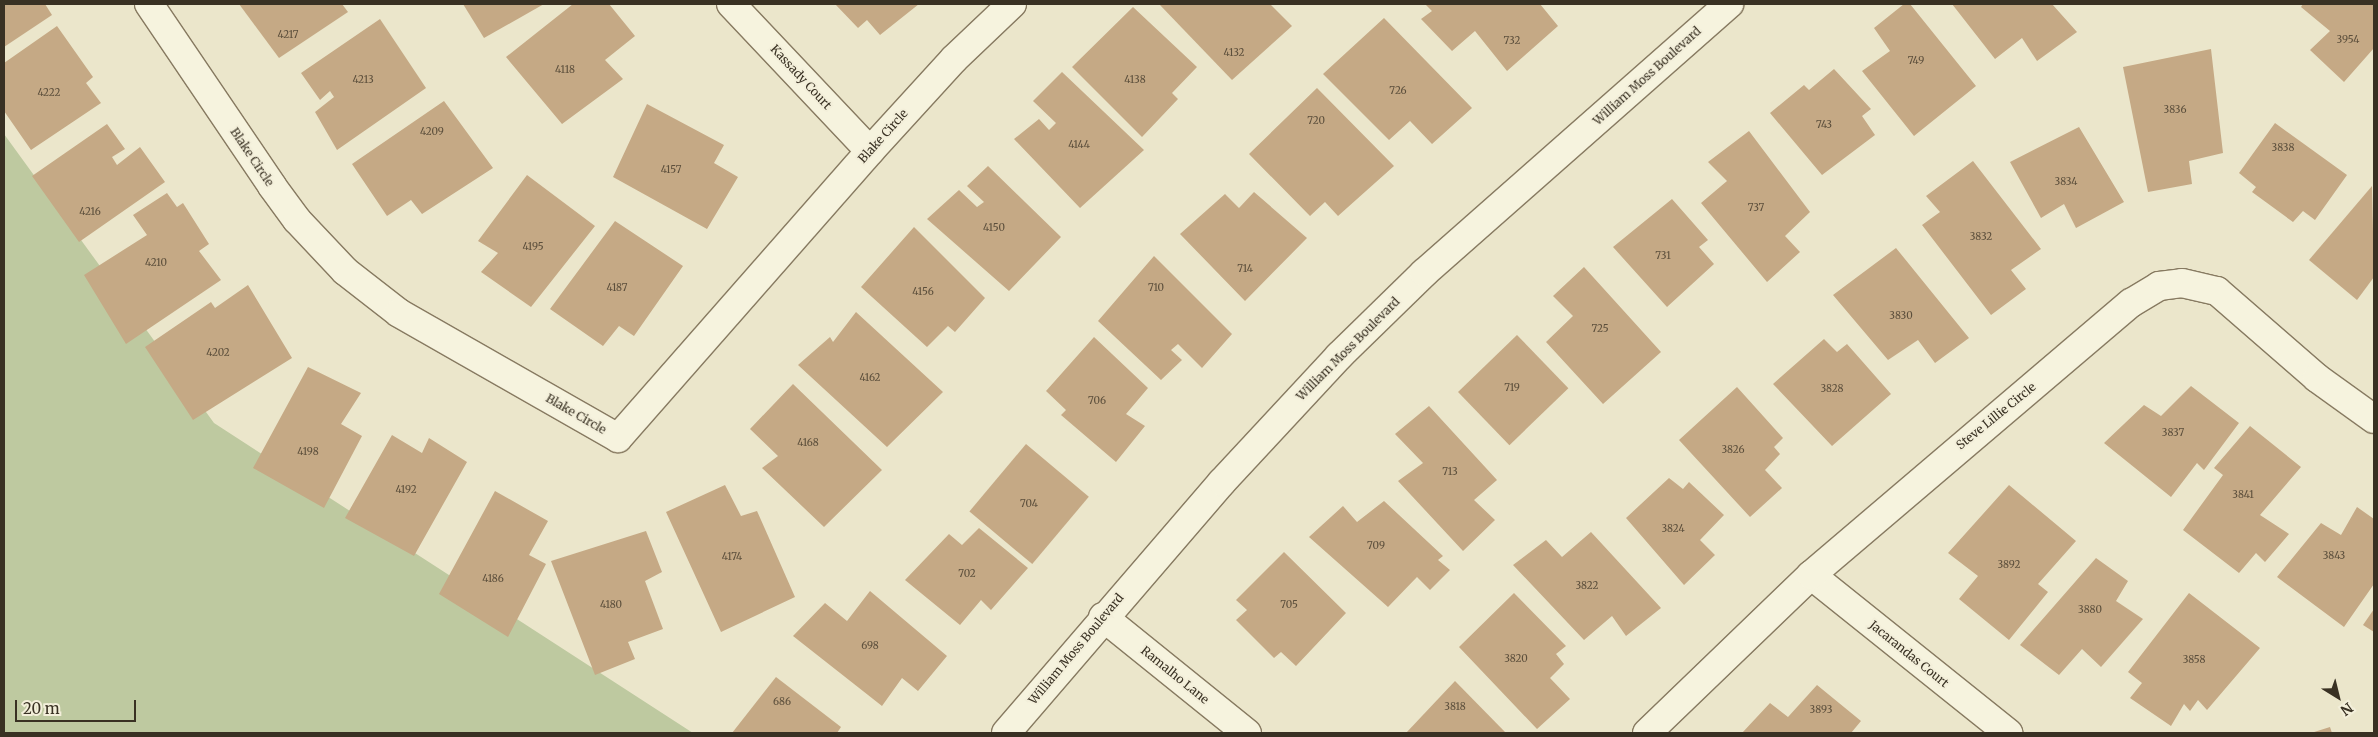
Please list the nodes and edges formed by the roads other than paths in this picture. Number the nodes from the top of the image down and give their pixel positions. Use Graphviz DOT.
graph roads {
  1 [pos="148,4"];
  2 [pos="731,4"];
  3 [pos="1012,4"];
  4 [pos="1729,4"];
  5 [pos="870,150"];
  6 [pos="2374,420"];
  7 [pos="1811,575"];
  8 [pos="1103,617"];
  9 [pos="1006,733"];
  10 [pos="1247,733"];
  11 [pos="1647,733"];
  12 [pos="2008,733"];
  1 -- 5 [label="street, Blake Circle"];
  2 -- 5 [label="street, Kassady Court"];
  3 -- 5 [label="street, Blake Circle"];
  4 -- 8 [label="street, William Moss Boulevard"];
  6 -- 7 [label="street, Steve Lillie Circle"];
  7 -- 11 [label="street, Steve Lillie Circle"];
  7 -- 12 [label="street, Jacarandas Court"];
  8 -- 9 [label="street, William Moss Boulevard"];
  8 -- 10 [label="street, Ramalho Lane"];
}
